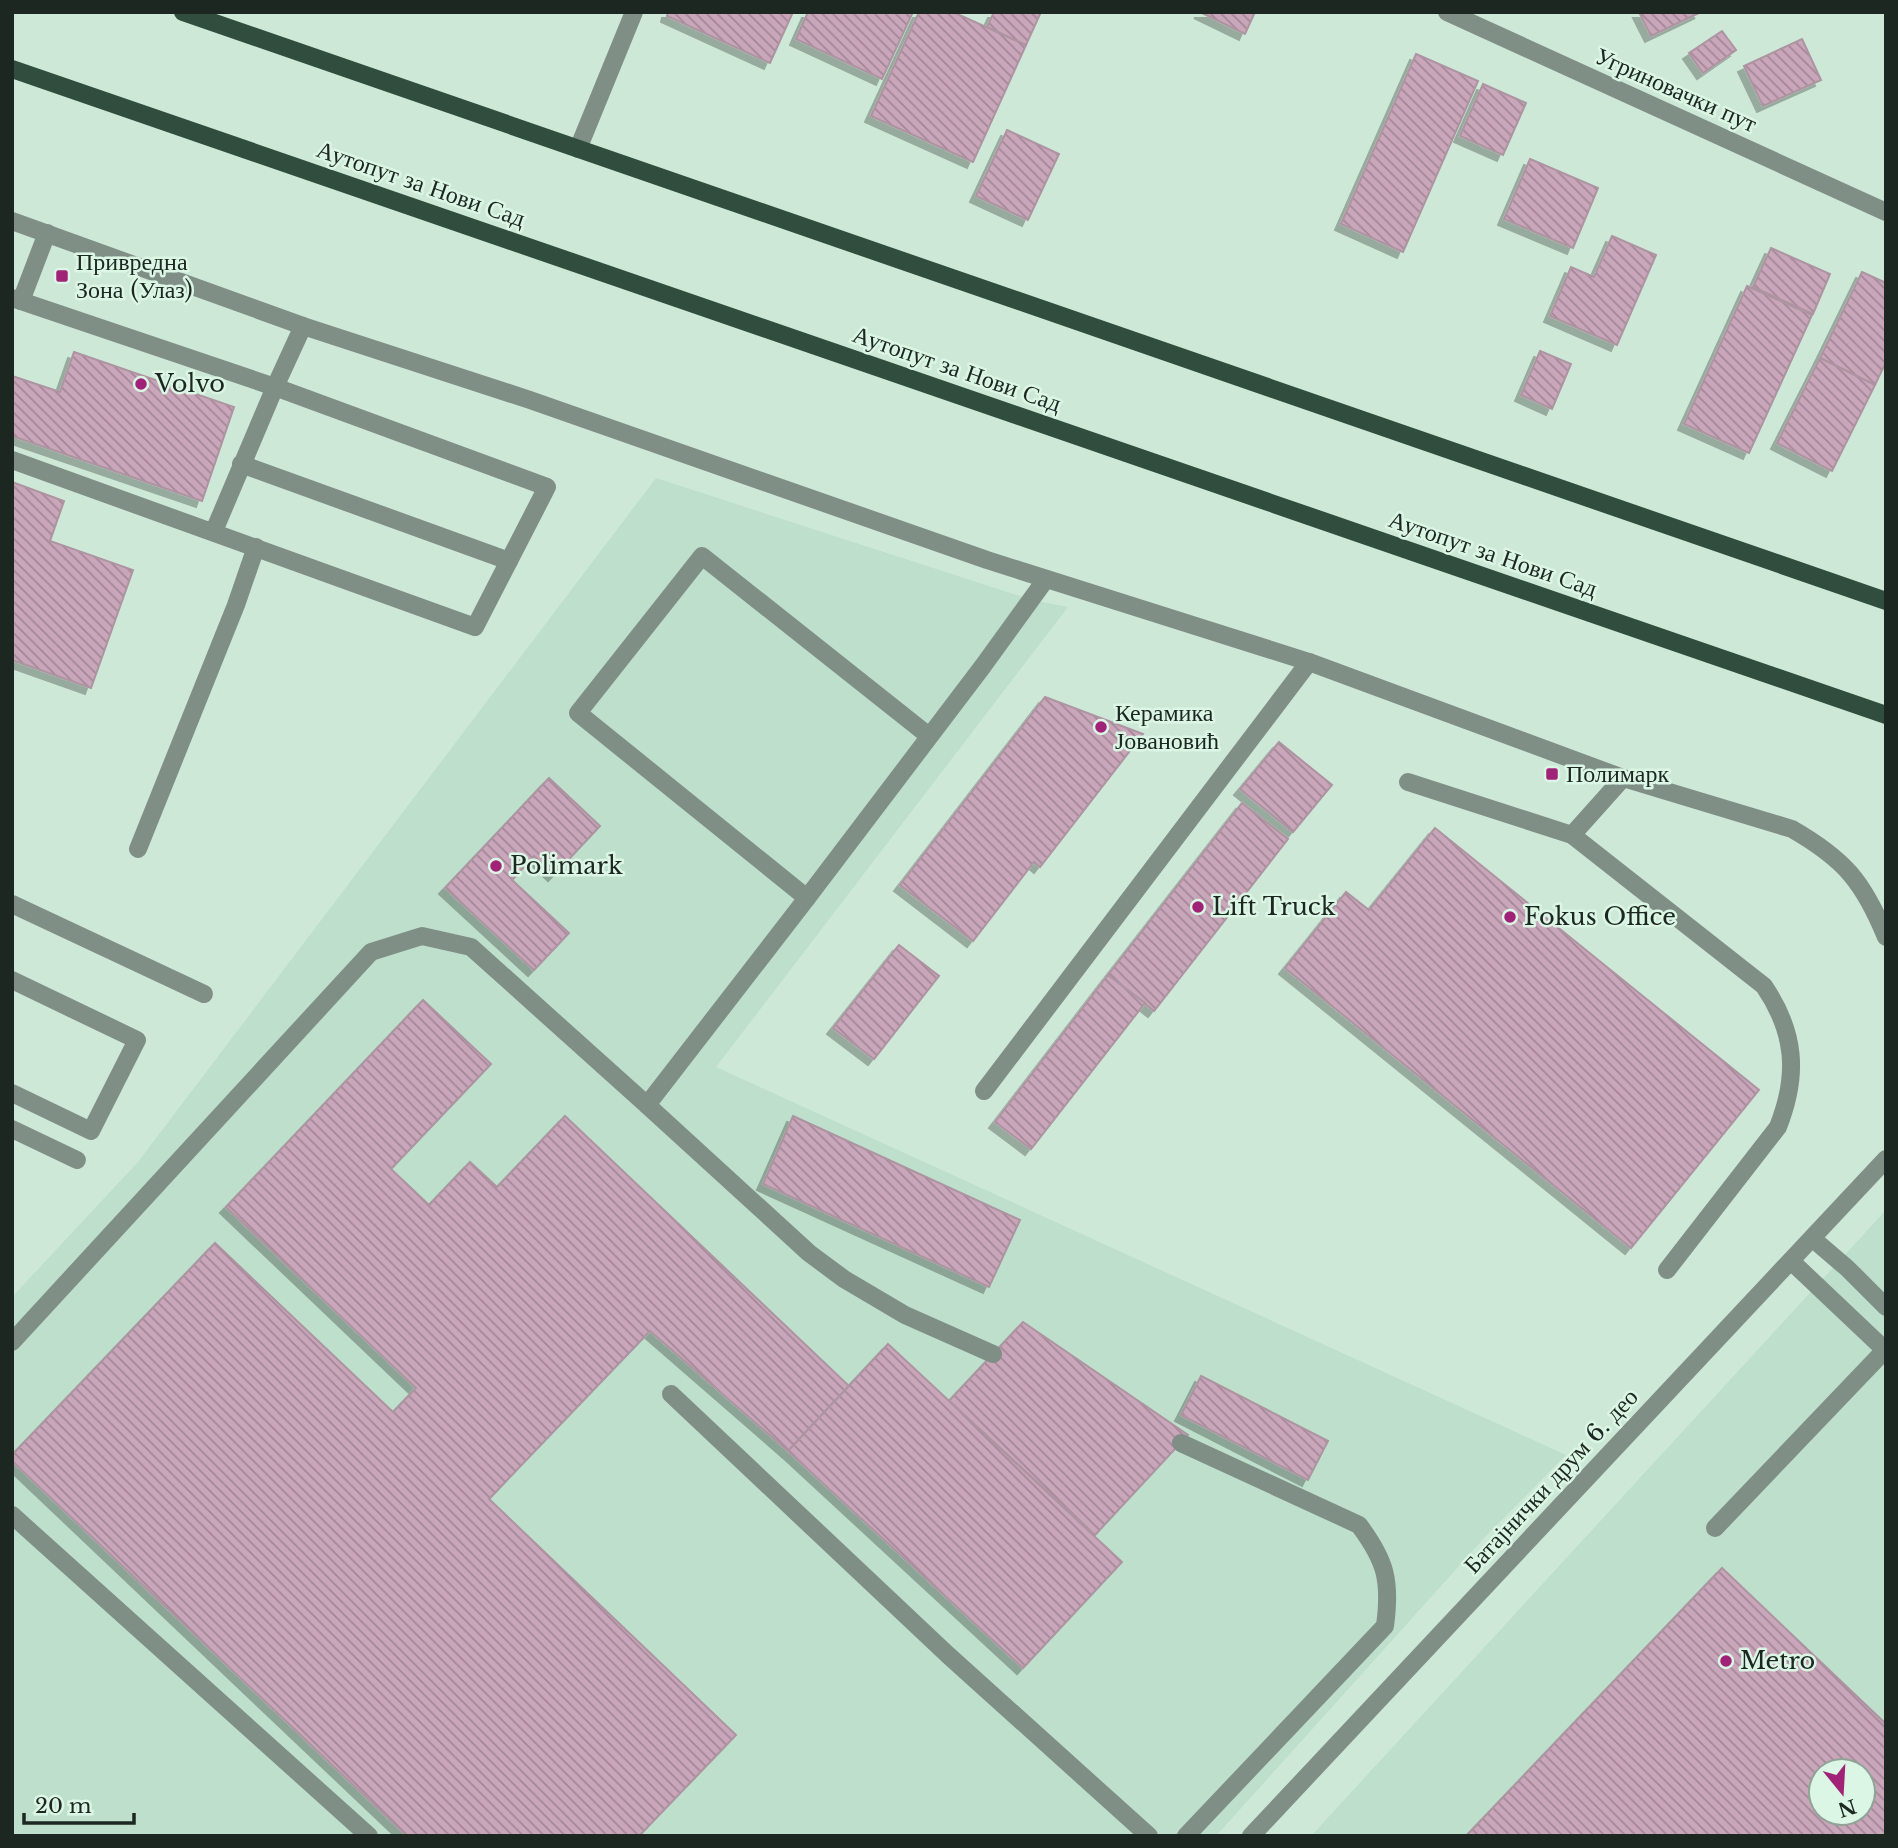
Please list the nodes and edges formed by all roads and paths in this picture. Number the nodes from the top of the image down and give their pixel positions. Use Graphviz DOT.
graph roads {
  1 [pos="183,12"];
  2 [pos="634,12"];
  3 [pos="1447,12"];
  4 [pos="12,69"];
  5 [pos="578,149"];
  6 [pos="1886,212"];
  7 [pos="12,221"];
  8 [pos="47,233"];
  9 [pos="17,299"];
  10 [pos="303,326"];
  11 [pos="275,387"];
  12 [pos="12,460"];
  13 [pos="241,464"];
  14 [pos="214,531"];
  15 [pos="256,547"];
  16 [pos="509,561"];
  17 [pos="1046,579"];
  18 [pos="1886,601"];
  19 [pos="1309,662"];
  20 [pos="1886,715"];
  21 [pos="929,736"];
  22 [pos="1623,778"];
  23 [pos="1408,782"];
  24 [pos="1572,835"];
  25 [pos="138,849"];
  26 [pos="807,898"];
  27 [pos="12,904"];
  28 [pos="1886,937"];
  29 [pos="12,980"];
  30 [pos="204,994"];
  31 [pos="984,1091"];
  32 [pos="12,1093"];
  33 [pos="647,1105"];
  34 [pos="12,1129"];
  35 [pos="1886,1159"];
  36 [pos="77,1160"];
  37 [pos="1812,1239"];
  38 [pos="1791,1261"];
  39 [pos="1667,1270"];
  40 [pos="1886,1307"];
  41 [pos="12,1342"];
  42 [pos="1886,1349"];
  43 [pos="993,1354"];
  44 [pos="671,1394"];
  45 [pos="1181,1443"];
  46 [pos="12,1515"];
  47 [pos="1715,1528"];
  48 [pos="369,1836"];
  49 [pos="1149,1836"];
  50 [pos="1186,1836"];
  51 [pos="1251,1836"];
  1 -- 5 [label="main road"];
  2 -- 5 [label="street"];
  3 -- 6 [label="street, Угриновачки пут"];
  4 -- 20 [label="main road, Аутопут за Нови Сад"];
  5 -- 18 [label="main road"];
  7 -- 8 [label="street"];
  8 -- 9 [label="street"];
  8 -- 10 [label="street"];
  9 -- 11 [label="street"];
  10 -- 11 [label="street"];
  10 -- 17 [label="street"];
  11 -- 13 [label="street"];
  11 -- 16 [label="street"];
  12 -- 14 [label="street"];
  13 -- 14 [label="street"];
  13 -- 16 [label="street"];
  14 -- 15 [label="street"];
  15 -- 16 [label="street"];
  15 -- 25 [label="street"];
  17 -- 19 [label="street"];
  17 -- 21 [label="street"];
  19 -- 22 [label="street"];
  19 -- 31 [label="street"];
  21 -- 26 [label="street"];
  21 -- 26 [label="street"];
  22 -- 24 [label="street"];
  22 -- 28 [label="street"];
  23 -- 24 [label="street"];
  24 -- 39 [label="street"];
  26 -- 33 [label="street"];
  27 -- 30 [label="street"];
  29 -- 32 [label="street"];
  33 -- 41 [label="street"];
  33 -- 43 [label="street"];
  34 -- 36 [label="street"];
  35 -- 37 [label="street, Батајнички друм 6. део"];
  37 -- 38 [label="street, Батајнички друм 6. део"];
  37 -- 40 [label="street"];
  38 -- 42 [label="street"];
  38 -- 51 [label="street, Батајнички друм 6. део"];
  42 -- 47 [label="street"];
  44 -- 49 [label="street"];
  45 -- 50 [label="street"];
  46 -- 48 [label="street"];
}
